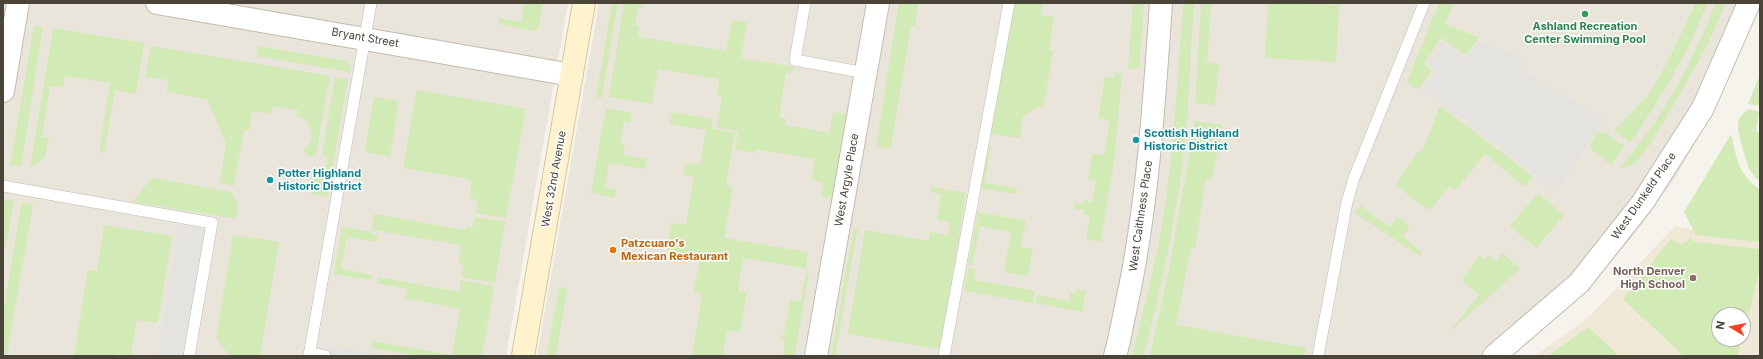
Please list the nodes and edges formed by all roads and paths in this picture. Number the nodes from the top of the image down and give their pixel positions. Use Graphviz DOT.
graph roads {
  1 [pos="18,3"];
  2 [pos="158,3"];
  3 [pos="371,3"];
  4 [pos="584,3"];
  5 [pos="805,3"];
  6 [pos="878,3"];
  7 [pos="1009,3"];
  8 [pos="1161,3"];
  9 [pos="1424,3"];
  10 [pos="1750,3"];
  11 [pos="364,38"];
  12 [pos="866,73"];
  13 [pos="572,75"];
  14 [pos="3,91"];
  15 [pos="3,186"];
  16 [pos="309,355"];
  17 [pos="189,356"];
  18 [pos="325,356"];
  19 [pos="524,356"];
  20 [pos="816,356"];
  21 [pos="944,356"];
  22 [pos="1115,356"];
  23 [pos="1318,356"];
  24 [pos="1494,356"];
  1 -- 14 [label="street"];
  2 -- 11 [label="street, Bryant Street"];
  3 -- 11 [label="lane"];
  4 -- 13 [label="street, West 32nd Avenue"];
  5 -- 12 [label="lane"];
  6 -- 12 [label="street, West Argyle Place"];
  7 -- 21 [label="lane"];
  8 -- 22 [label="street, West Caithness Place"];
  9 -- 23 [label="lane"];
  10 -- 24 [label="street, West Dunkeld Place"];
  11 -- 13 [label="street, Bryant Street"];
  11 -- 16 [label="lane"];
  12 -- 20 [label="street, West Argyle Place"];
  13 -- 19 [label="street, West 32nd Avenue"];
  15 -- 17 [label="lane"];
  16 -- 18 [label="lane"];
}
